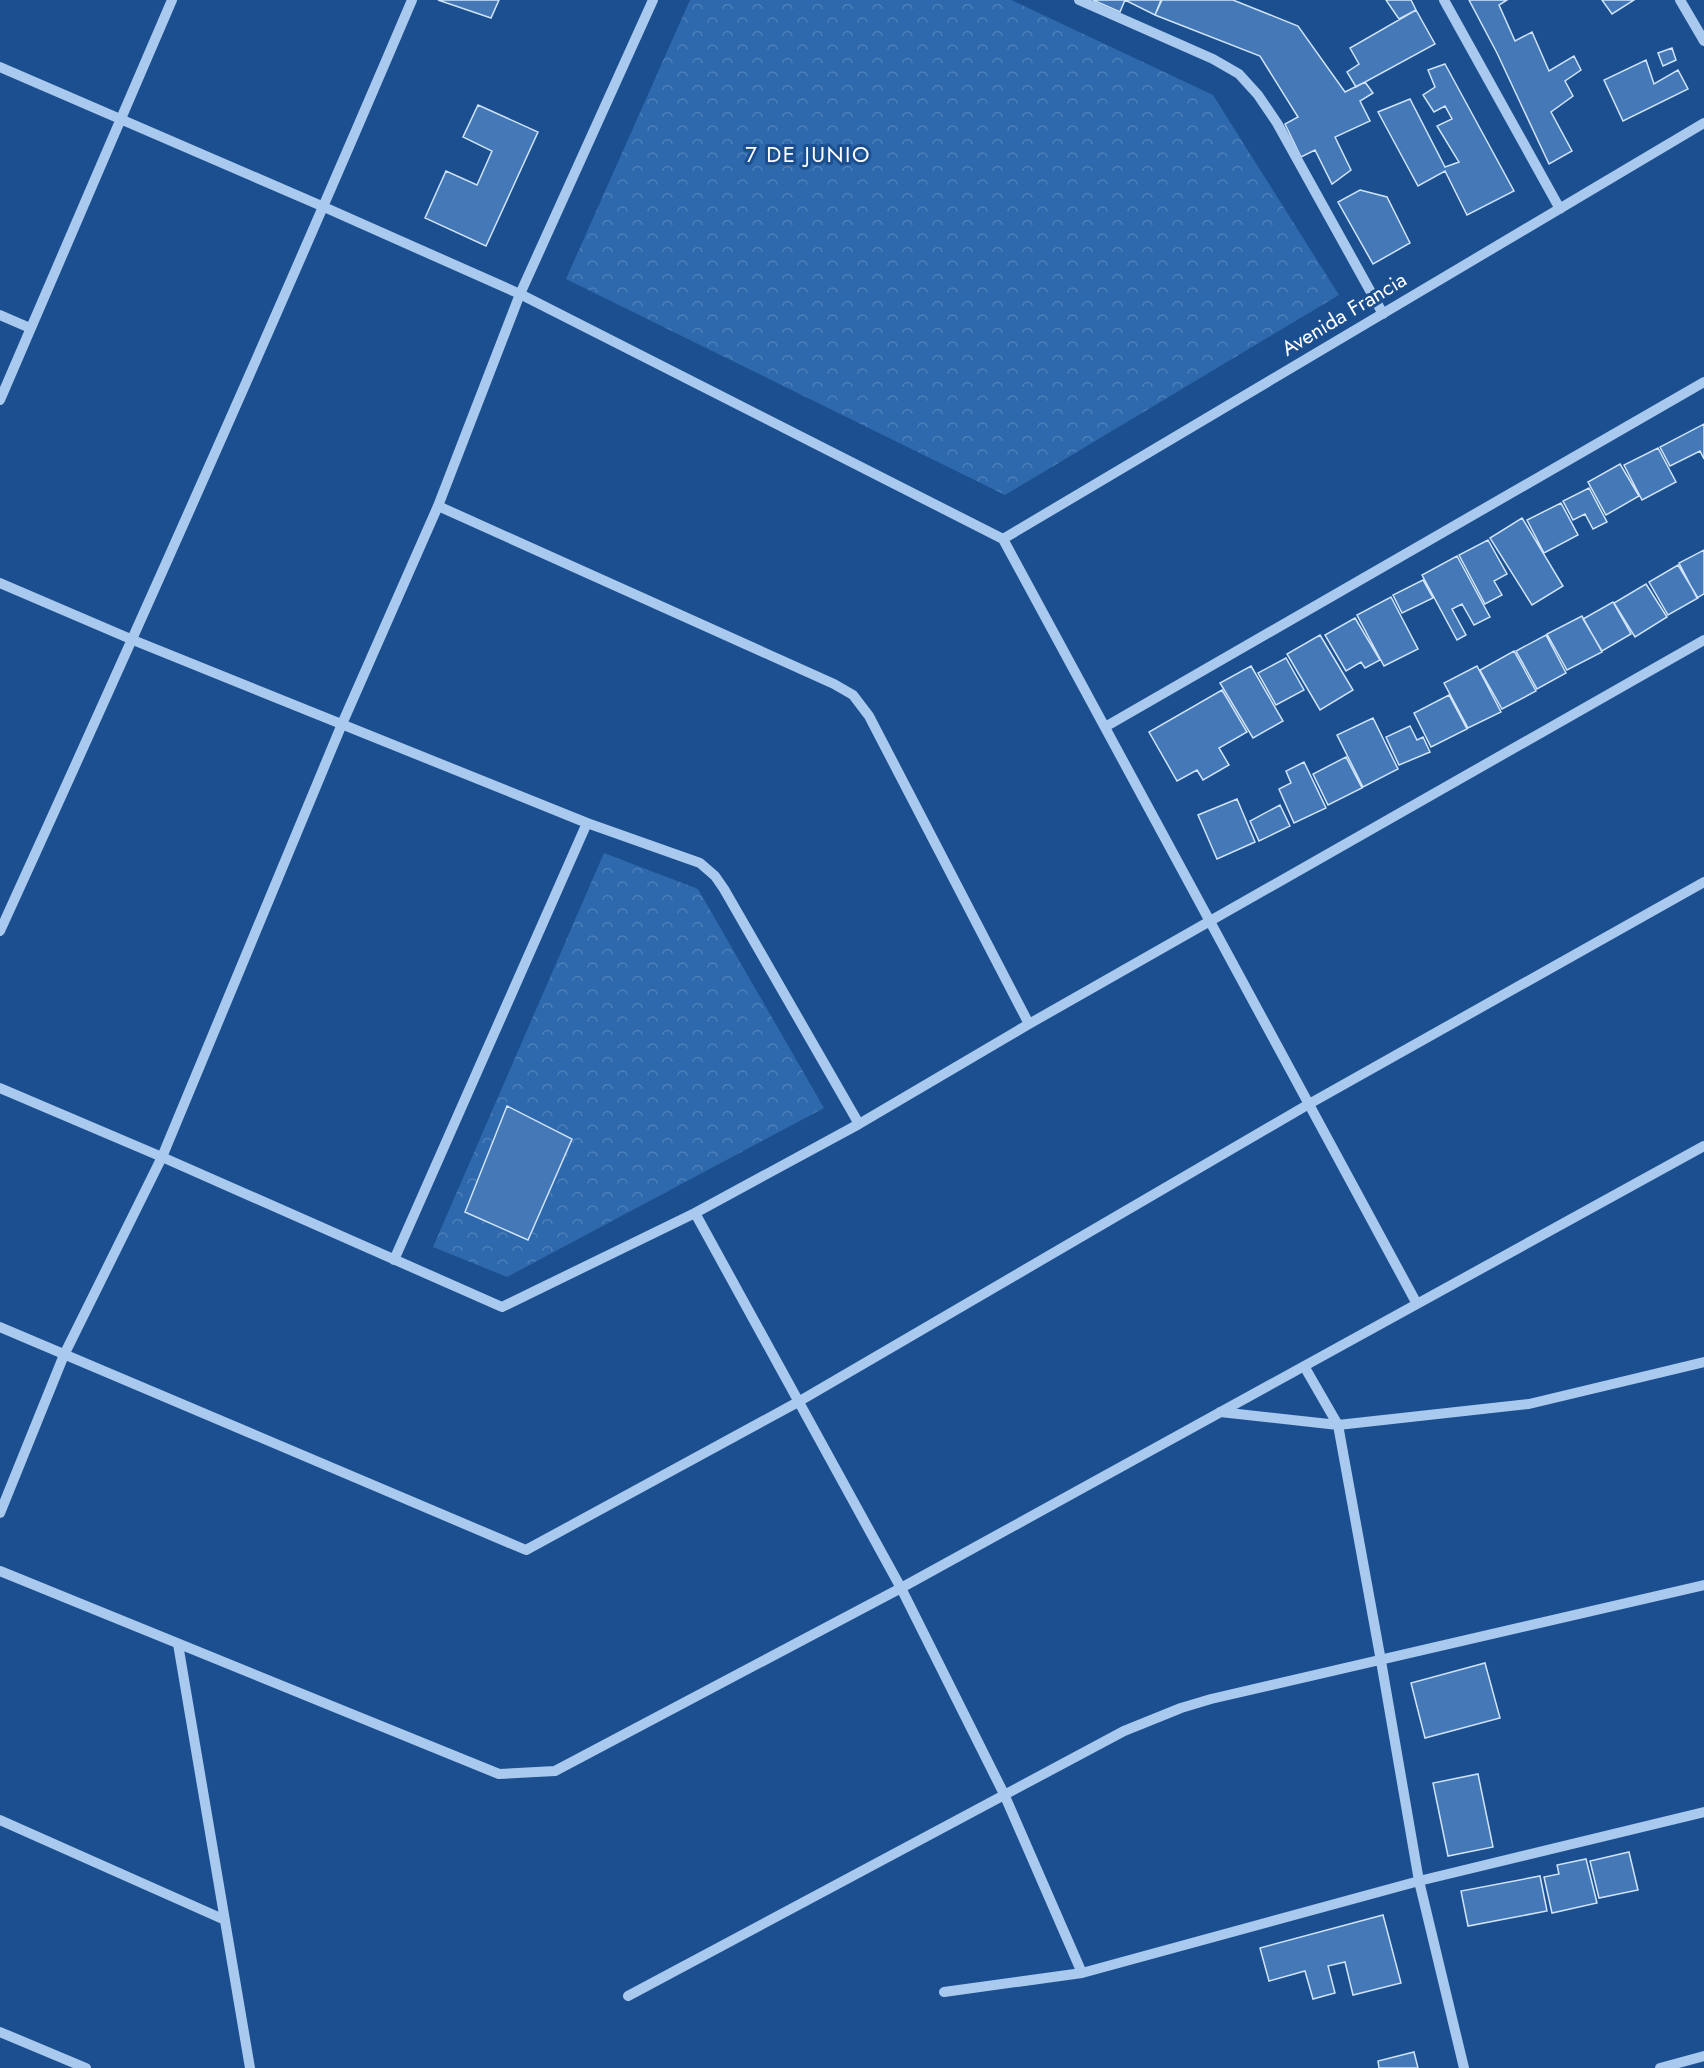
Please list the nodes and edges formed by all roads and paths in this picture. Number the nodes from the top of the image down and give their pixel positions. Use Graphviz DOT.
graph roads {
  1 [pos="172,0"];
  2 [pos="412,0"];
  3 [pos="653,0"];
  4 [pos="1079,0"];
  5 [pos="1444,0"];
  6 [pos="1680,0"];
  7 [pos="1704,41"];
  8 [pos="0,67"];
  9 [pos="121,118"];
  10 [pos="1704,123"];
  11 [pos="324,207"];
  12 [pos="1560,209"];
  13 [pos="520,294"];
  14 [pos="1383,314"];
  15 [pos="0,315"];
  16 [pos="30,328"];
  17 [pos="1704,382"];
  18 [pos="0,400"];
  19 [pos="438,506"];
  20 [pos="1003,539"];
  21 [pos="0,583"];
  22 [pos="133,640"];
  23 [pos="1704,640"];
  24 [pos="342,724"];
  25 [pos="1105,727"];
  26 [pos="587,824"];
  27 [pos="1704,882"];
  28 [pos="1209,921"];
  29 [pos="0,931"];
  30 [pos="1029,1024"];
  31 [pos="0,1088"];
  32 [pos="1309,1104"];
  33 [pos="859,1125"];
  34 [pos="1704,1146"];
  35 [pos="162,1157"];
  36 [pos="695,1213"];
  37 [pos="394,1260"];
  38 [pos="1417,1304"];
  39 [pos="0,1327"];
  40 [pos="64,1355"];
  41 [pos="1704,1362"];
  42 [pos="1304,1366"];
  43 [pos="798,1402"];
  44 [pos="1220,1412"];
  45 [pos="1338,1425"];
  46 [pos="0,1513"];
  47 [pos="0,1571"];
  48 [pos="1704,1585"];
  49 [pos="901,1588"];
  50 [pos="178,1644"];
  51 [pos="1381,1661"];
  52 [pos="1004,1794"];
  53 [pos="1704,1812"];
  54 [pos="0,1820"];
  55 [pos="1419,1881"];
  56 [pos="225,1920"];
  57 [pos="1082,1973"];
  58 [pos="944,1992"];
  59 [pos="628,1996"];
  60 [pos="0,2032"];
  61 [pos="1704,2056"];
  62 [pos="86,2068"];
  63 [pos="250,2068"];
  64 [pos="1464,2068"];
  65 [pos="1660,2068"];
  1 -- 9 [label="street"];
  2 -- 11 [label="street"];
  3 -- 13 [label="street"];
  4 -- 14 [label="street"];
  5 -- 12 [label="street"];
  6 -- 7 [label="street"];
  8 -- 9 [label="street"];
  9 -- 11 [label="street"];
  9 -- 16 [label="street"];
  10 -- 12 [label="street, Avenida Francia"];
  11 -- 13 [label="street"];
  11 -- 22 [label="street"];
  12 -- 14 [label="street, Avenida Francia"];
  13 -- 19 [label="street"];
  13 -- 20 [label="street"];
  14 -- 20 [label="street, Avenida Francia"];
  15 -- 16 [label="street"];
  16 -- 18 [label="street"];
  17 -- 25 [label="street"];
  19 -- 24 [label="street"];
  19 -- 30 [label="street"];
  20 -- 25 [label="street"];
  21 -- 22 [label="street"];
  22 -- 24 [label="street"];
  22 -- 29 [label="street"];
  23 -- 28 [label="street"];
  24 -- 26 [label="street"];
  24 -- 35 [label="street"];
  25 -- 28 [label="street"];
  26 -- 33 [label="street"];
  26 -- 37 [label="street"];
  27 -- 32 [label="street"];
  28 -- 30 [label="street"];
  28 -- 32 [label="street"];
  30 -- 33 [label="street"];
  31 -- 35 [label="street"];
  32 -- 38 [label="street"];
  32 -- 43 [label="street"];
  33 -- 36 [label="street"];
  34 -- 38 [label="street"];
  35 -- 37 [label="street"];
  35 -- 40 [label="street"];
  36 -- 37 [label="street"];
  36 -- 43 [label="street"];
  38 -- 42 [label="street"];
  39 -- 40 [label="street"];
  40 -- 43 [label="street"];
  40 -- 46 [label="street"];
  41 -- 45 [label="street"];
  42 -- 44 [label="street"];
  42 -- 45 [label="street"];
  43 -- 49 [label="street"];
  44 -- 45 [label="street"];
  44 -- 49 [label="street"];
  45 -- 51 [label="street"];
  47 -- 50 [label="street"];
  48 -- 51 [label="street"];
  49 -- 50 [label="street"];
  49 -- 52 [label="street"];
  50 -- 56 [label="street"];
  51 -- 52 [label="street"];
  51 -- 55 [label="street"];
  52 -- 57 [label="street"];
  52 -- 59 [label="street"];
  53 -- 55 [label="street"];
  54 -- 56 [label="street"];
  55 -- 57 [label="street"];
  55 -- 64 [label="street"];
  56 -- 63 [label="street"];
  57 -- 58 [label="street"];
  60 -- 62 [label="street"];
  61 -- 65 [label="street"];
}
